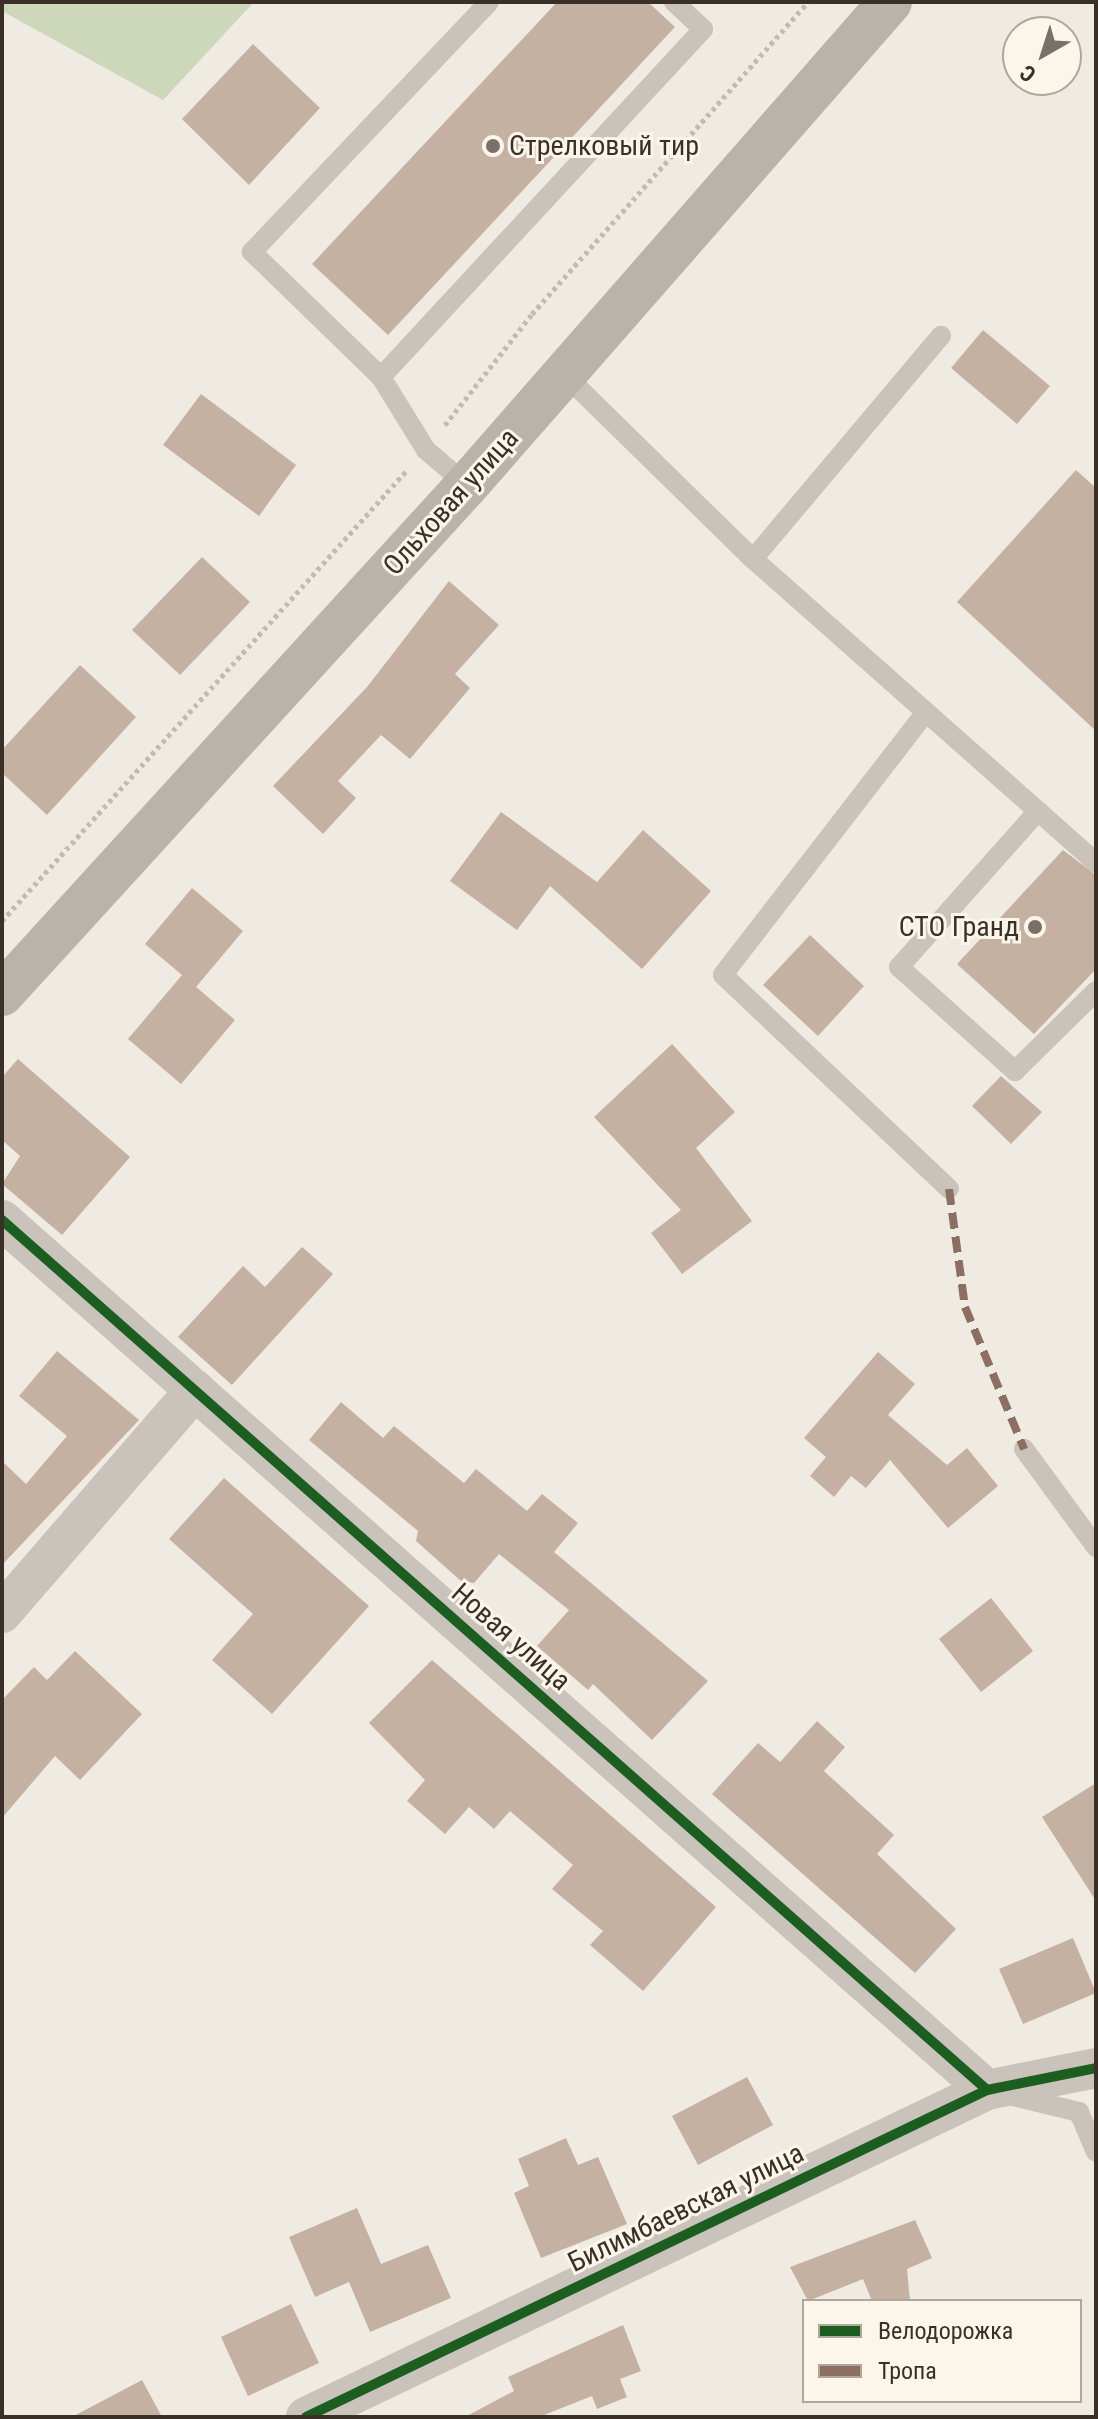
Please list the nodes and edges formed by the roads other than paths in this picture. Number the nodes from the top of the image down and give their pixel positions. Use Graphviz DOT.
graph roads {
  1 [pos="489,2"];
  2 [pos="674,2"];
  3 [pos="890,2"];
  4 [pos="941,336"];
  5 [pos="565,375"];
  6 [pos="381,377"];
  7 [pos="467,485"];
  8 [pos="753,559"];
  9 [pos="926,712"];
  10 [pos="1038,811"];
  11 [pos="1096,862"];
  12 [pos="1096,991"];
  13 [pos="2,994"];
  14 [pos="949,1189"];
  15 [pos="2,1220"];
  16 [pos="195,1390"];
  17 [pos="1024,1449"];
  18 [pos="1096,1547"];
  19 [pos="2,1613"];
  20 [pos="1096,2068"];
  21 [pos="987,2090"];
  22 [pos="1096,2152"];
  23 [pos="306,2417"];
  1 -- 6 [label="lane"];
  2 -- 6 [label="lane"];
  3 -- 5 [label="main road, Ольховая улица"];
  4 -- 8 [label="lane"];
  5 -- 7 [label="main road, Ольховая улица"];
  5 -- 8 [label="lane"];
  6 -- 7 [label="lane"];
  7 -- 13 [label="main road, Ольховая улица"];
  8 -- 9 [label="lane"];
  9 -- 10 [label="lane"];
  9 -- 14 [label="lane"];
  10 -- 11 [label="lane"];
  10 -- 12 [label="lane"];
  15 -- 16 [label="street, Новая улица"];
  16 -- 19 [label="street"];
  16 -- 21 [label="street, Новая улица"];
  17 -- 18 [label="lane"];
  20 -- 21 [label="street, Билимбаевская улица"];
  21 -- 22 [label="lane"];
  21 -- 23 [label="street, Билимбаевская улица"];
}
